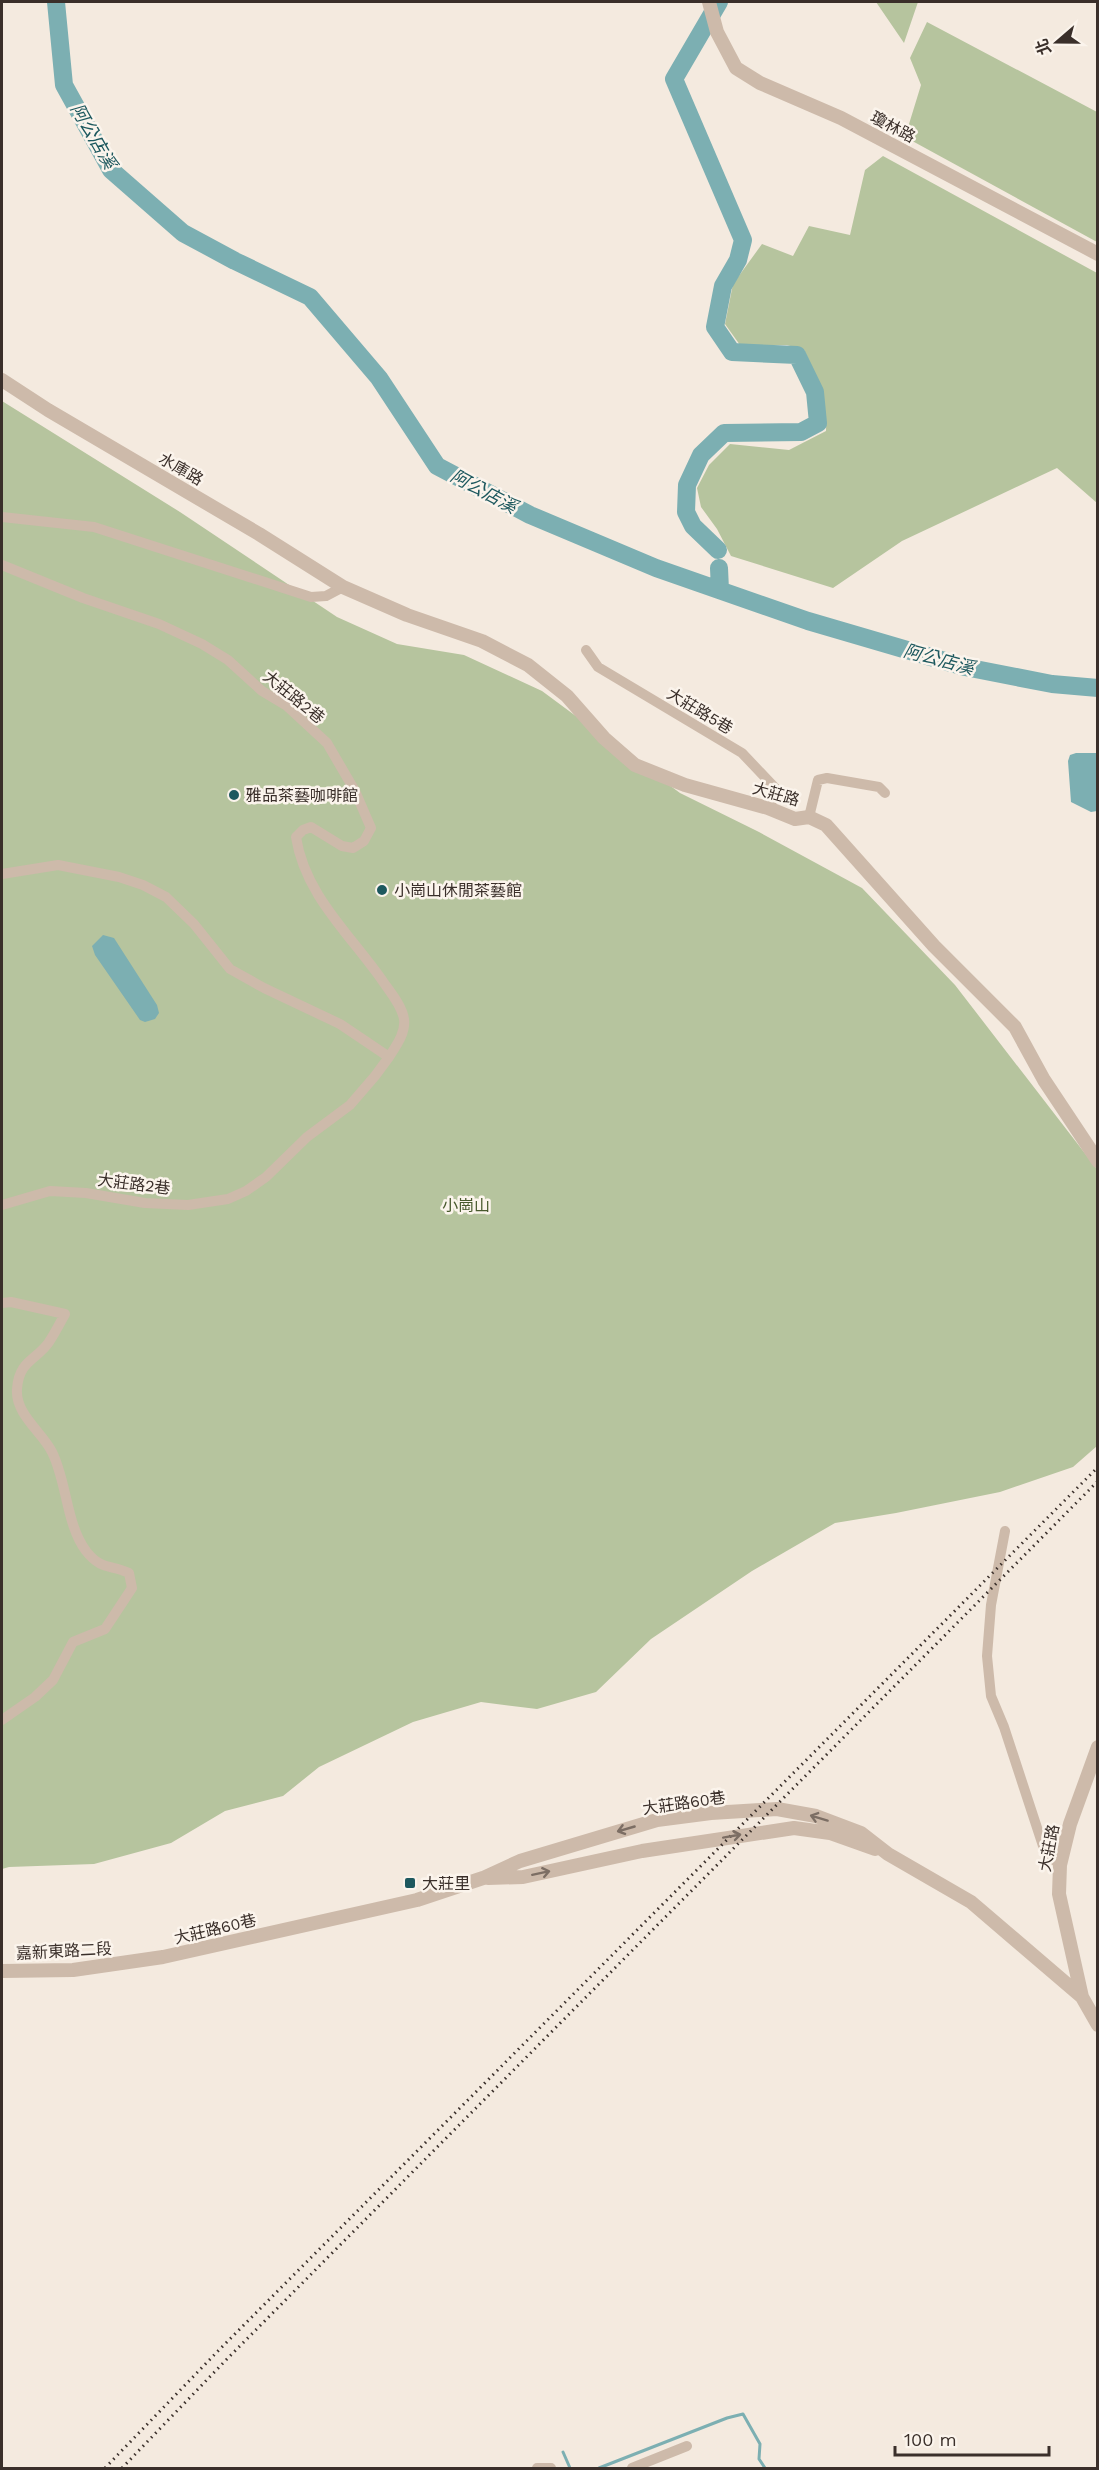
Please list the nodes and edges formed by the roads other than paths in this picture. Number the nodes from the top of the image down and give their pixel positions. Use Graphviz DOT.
graph roads {
  1 [pos="709,4"];
  2 [pos="1098,254"];
  3 [pos="2,380"];
  4 [pos="2,517"];
  5 [pos="2,565"];
  6 [pos="343,587"];
  7 [pos="586,650"];
  8 [pos="885,793"];
  9 [pos="768,808"];
  10 [pos="809,817"];
  11 [pos="2,874"];
  12 [pos="388,1057"];
  13 [pos="1098,1161"];
  14 [pos="2,1205"];
  15 [pos="2,1303"];
  16 [pos="1005,1531"];
  17 [pos="2,1720"];
  18 [pos="1098,1747"];
  19 [pos="888,1854"];
  20 [pos="1060,1865"];
  21 [pos="483,1878"];
  22 [pos="163,1957"];
  23 [pos="2,1971"];
  24 [pos="1082,1997"];
  25 [pos="1098,2025"];
  26 [pos="687,2446"];
  27 [pos="537,2469"];
  28 [pos="551,2469"];
  29 [pos="632,2469"];
  1 -- 2 [label="street, 瓊林路"];
  3 -- 6 [label="street, 水庫路"];
  4 -- 6 [label="street"];
  5 -- 12 [label="street, 大莊路2巷"];
  6 -- 9 [label="street, 大莊路"];
  7 -- 9 [label="street, 大莊路5巷"];
  8 -- 10 [label="street"];
  9 -- 10 [label="street, 大莊路"];
  10 -- 13 [label="street, 大莊路"];
  11 -- 12 [label="street"];
  12 -- 14 [label="street, 大莊路2巷"];
  15 -- 17 [label="street"];
  16 -- 20 [label="street"];
  18 -- 20 [label="street, 大莊路"];
  21 -- 19 [label="street, 大莊路60巷, one-way"];
  19 -- 21 [label="street, 大莊路60巷, one-way"];
  19 -- 24 [label="street, 大莊路60巷"];
  20 -- 24 [label="street, 大莊路"];
  21 -- 22 [label="street, 大莊路60巷"];
  22 -- 23 [label="street, 嘉新東路二段"];
  24 -- 25 [label="street, 大莊路"];
  26 -- 29 [label="street"];
  27 -- 28 [label="street"];
}
